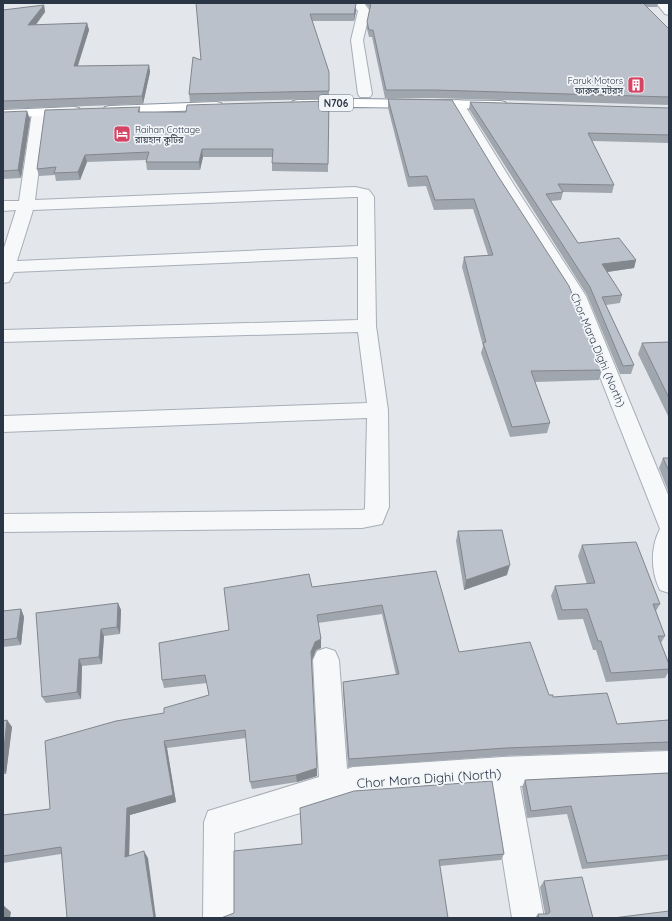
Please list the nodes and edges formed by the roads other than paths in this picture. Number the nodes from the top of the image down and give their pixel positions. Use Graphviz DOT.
graph roads {
  1 [pos="358,3"];
  2 [pos="662,3"];
  3 [pos="669,12"];
  4 [pos="365,94"];
  5 [pos="227,101"];
  6 [pos="457,104"];
  7 [pos="3,105"];
  8 [pos="92,106"];
  9 [pos="39,112"];
  10 [pos="3,114"];
  11 [pos="26,205"];
  12 [pos="3,206"];
  13 [pos="367,251"];
  14 [pos="4,271"];
  15 [pos="367,326"];
  16 [pos="3,336"];
  17 [pos="378,410"];
  18 [pos="3,424"];
  19 [pos="3,523"];
  20 [pos="669,525"];
  21 [pos="669,534"];
  22 [pos="669,583"];
  23 [pos="326,660"];
  24 [pos="669,765"];
  25 [pos="503,772"];
  26 [pos="334,788"];
  27 [pos="218,918"];
  28 [pos="528,918"];
  1 -- 4 [label="street"];
  2 -- 3 [label="street"];
  4 -- 6 [label="highway, N706"];
  4 -- 6 [label="highway, N706"];
  5 -- 8 [label="highway"];
  6 -- 20 [label="street, Chor Mara Dighi (North)"];
  7 -- 8 [label="highway"];
  8 -- 9 [label="highway"];
  9 -- 10 [label="highway"];
  9 -- 11 [label="street"];
  11 -- 12 [label="street"];
  11 -- 13 [label="street"];
  11 -- 14 [label="street"];
  13 -- 14 [label="street"];
  13 -- 15 [label="street"];
  15 -- 16 [label="street"];
  15 -- 17 [label="street"];
  17 -- 18 [label="street"];
  17 -- 19 [label="street"];
  21 -- 22 [label="street"];
  23 -- 26 [label="street"];
  24 -- 25 [label="street, Chor Mara Dighi (North)"];
  25 -- 26 [label="street, Chor Mara Dighi (North)"];
  25 -- 28 [label="street"];
  26 -- 27 [label="street, Chor Mara Dighi (North)"];
}
